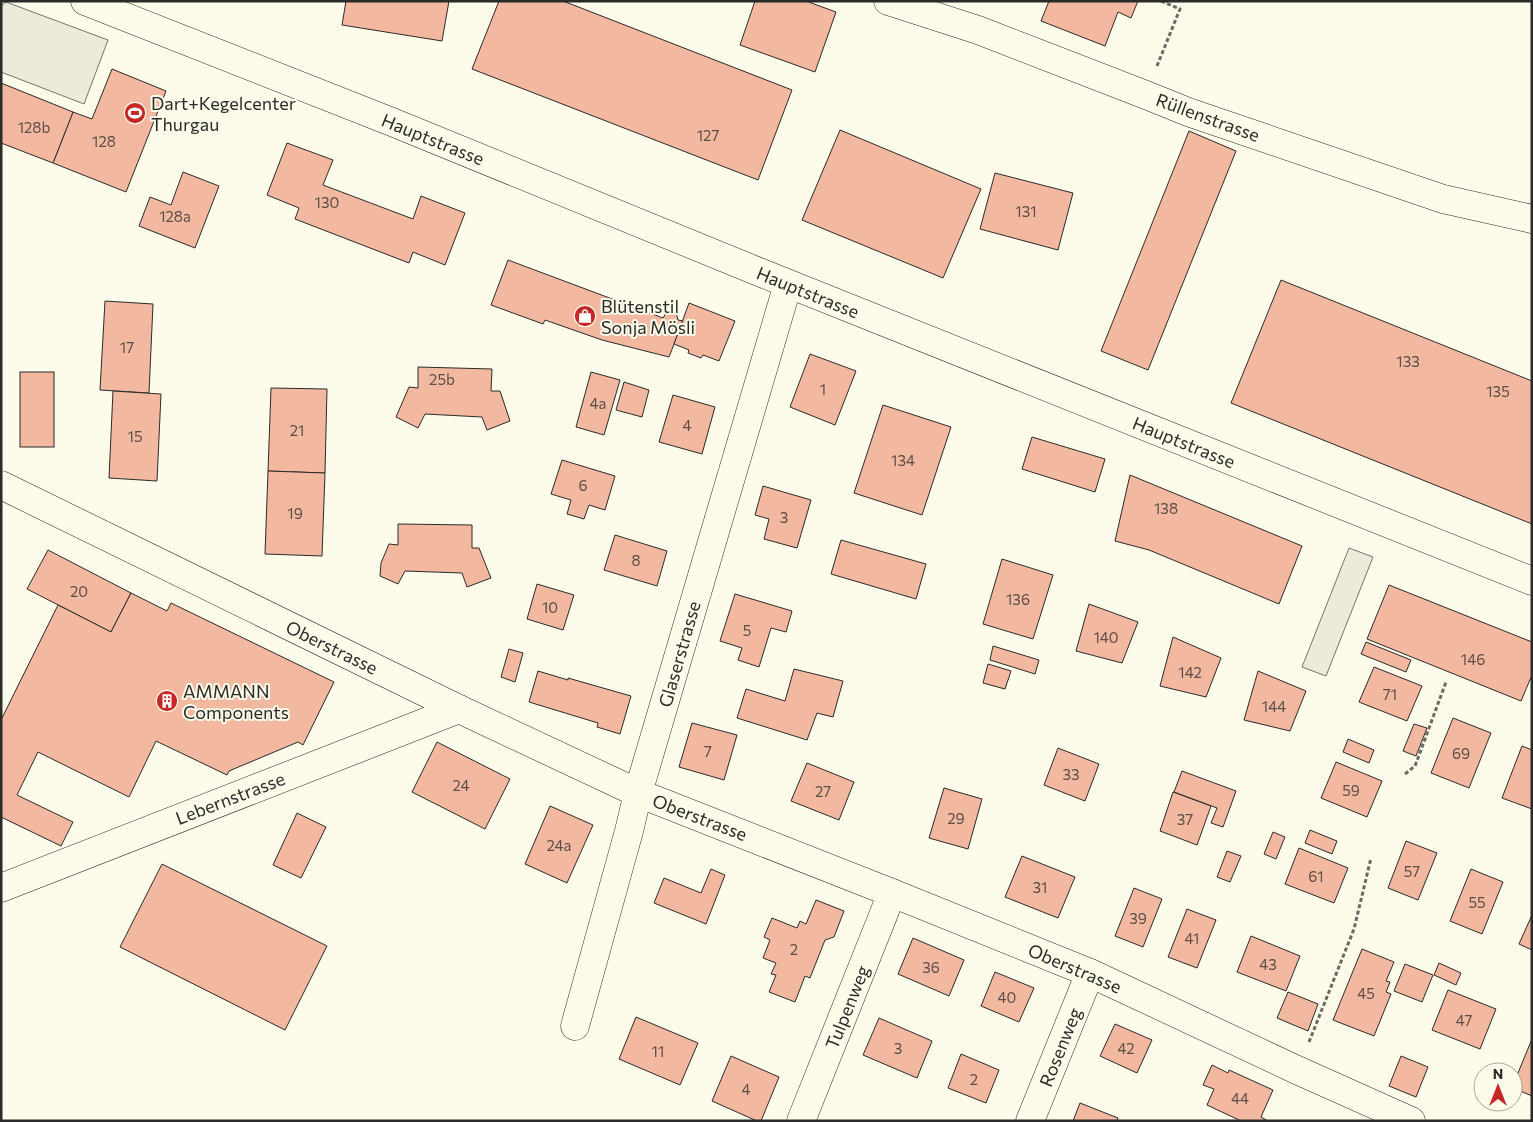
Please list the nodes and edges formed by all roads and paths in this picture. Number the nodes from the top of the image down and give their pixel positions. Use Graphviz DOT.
graph roads {
  1 [pos="85,1"];
  2 [pos="888,1"];
  3 [pos="1164,2"];
  4 [pos="129,9"];
  5 [pos="1146,94"];
  6 [pos="1532,219"];
  7 [pos="788,284"];
  8 [pos="1,485"];
  9 [pos="1532,582"];
  10 [pos="1446,682"];
  11 [pos="458,709"];
  12 [pos="1405,774"];
  13 [pos="638,793"];
  14 [pos="1371,858"];
  15 [pos="1,888"];
  16 [pos="892,893"];
  17 [pos="1090,973"];
  18 [pos="575,1026"];
  19 [pos="1298,1070"];
  20 [pos="802,1121"];
  21 [pos="1030,1121"];
  22 [pos="1411,1121"];
  1 -- 4 [label="street, Hauptstrasse"];
  2 -- 5 [label="street, Rüllenstrasse"];
  3 -- 5 [label="path"];
  4 -- 7 [label="street, Hauptstrasse"];
  5 -- 6 [label="street, Rüllenstrasse"];
  7 -- 9 [label="street, Hauptstrasse"];
  7 -- 13 [label="street, Glaserstrasse"];
  8 -- 11 [label="street, Oberstrasse"];
  10 -- 12 [label="path"];
  11 -- 13 [label="street, Oberstrasse"];
  11 -- 15 [label="street, Lebernstrasse"];
  13 -- 16 [label="street, Oberstrasse"];
  13 -- 18 [label="street, Glaserstrasse"];
  14 -- 19 [label="path"];
  16 -- 17 [label="street, Oberstrasse"];
  16 -- 20 [label="street, Tulpenweg"];
  17 -- 19 [label="street, Oberstrasse"];
  17 -- 21 [label="street, Rosenweg"];
  19 -- 22 [label="street, Oberstrasse"];
}
